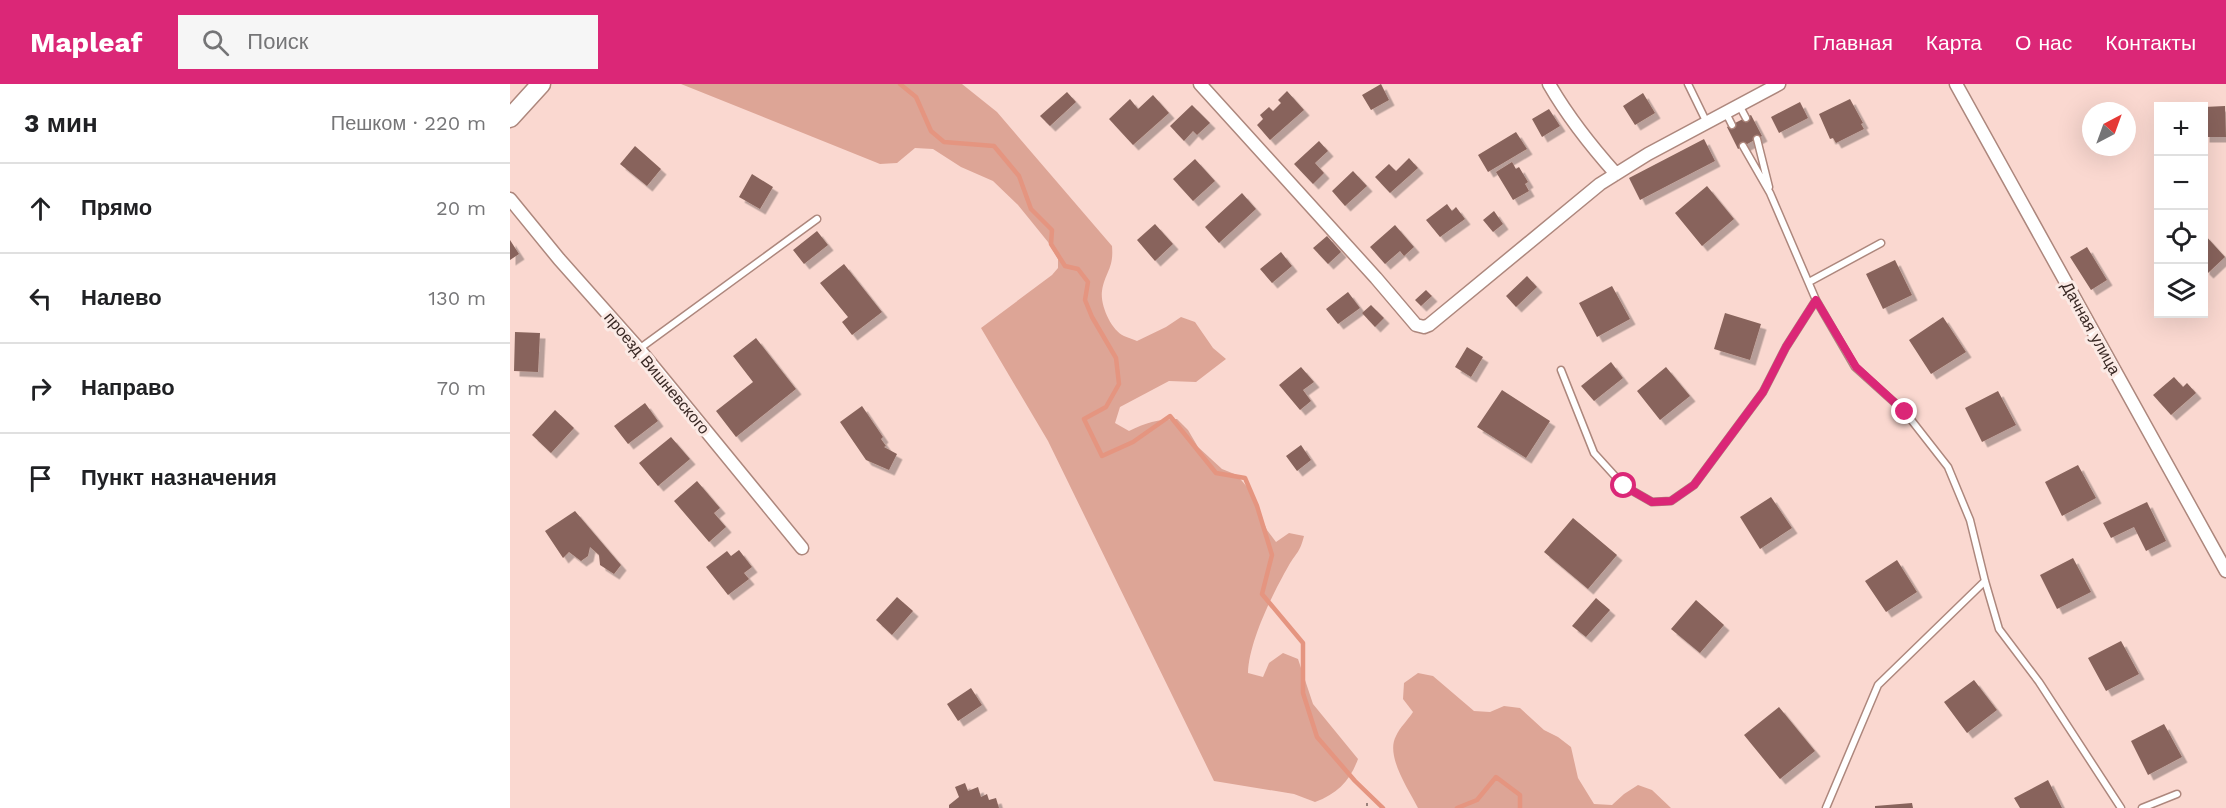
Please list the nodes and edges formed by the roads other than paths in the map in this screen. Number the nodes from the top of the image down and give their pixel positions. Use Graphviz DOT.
graph roads {
  1 [pos="541,84"];
  2 [pos="1200,84"];
  3 [pos="1549,84"];
  4 [pos="1688,84"];
  5 [pos="1779,84"];
  6 [pos="1956,84"];
  7 [pos="1739,105"];
  8 [pos="1726,113"];
  9 [pos="510,118"];
  10 [pos="1746,118"];
  11 [pos="1707,123"];
  12 [pos="1732,125"];
  13 [pos="1757,139"];
  14 [pos="1743,146"];
  15 [pos="1616,174"];
  16 [pos="1770,193"];
  17 [pos="510,199"];
  18 [pos="817,219"];
  19 [pos="1881,243"];
  20 [pos="1809,282"];
  21 [pos="1816,300"];
  22 [pos="639,349"];
  23 [pos="1561,370"];
  24 [pos="802,548"];
  25 [pos="2226,572"];
  26 [pos="1985,581"];
  27 [pos="2177,794"];
  28 [pos="1826,808"];
  29 [pos="2121,808"];
  30 [pos="2142,808"];
  1 -- 9 [label="main road"];
  2 -- 15 [label="street"];
  3 -- 15 [label="street"];
  4 -- 11 [label="lane"];
  5 -- 7 [label="street"];
  6 -- 25 [label="street, Дачная улица"];
  7 -- 8 [label="street"];
  7 -- 10 [label="lane"];
  8 -- 11 [label="street"];
  8 -- 12 [label="lane"];
  11 -- 15 [label="street"];
  13 -- 16 [label="lane"];
  14 -- 16 [label="lane"];
  16 -- 20 [label="lane"];
  17 -- 22 [label="street, проезд Вишневского"];
  18 -- 22 [label="lane"];
  19 -- 20 [label="lane"];
  20 -- 21 [label="lane"];
  21 -- 23 [label="lane"];
  21 -- 26 [label="lane"];
  22 -- 24 [label="street, проезд Вишневского"];
  26 -- 28 [label="lane"];
  26 -- 29 [label="lane"];
  27 -- 30 [label="lane"];
}
